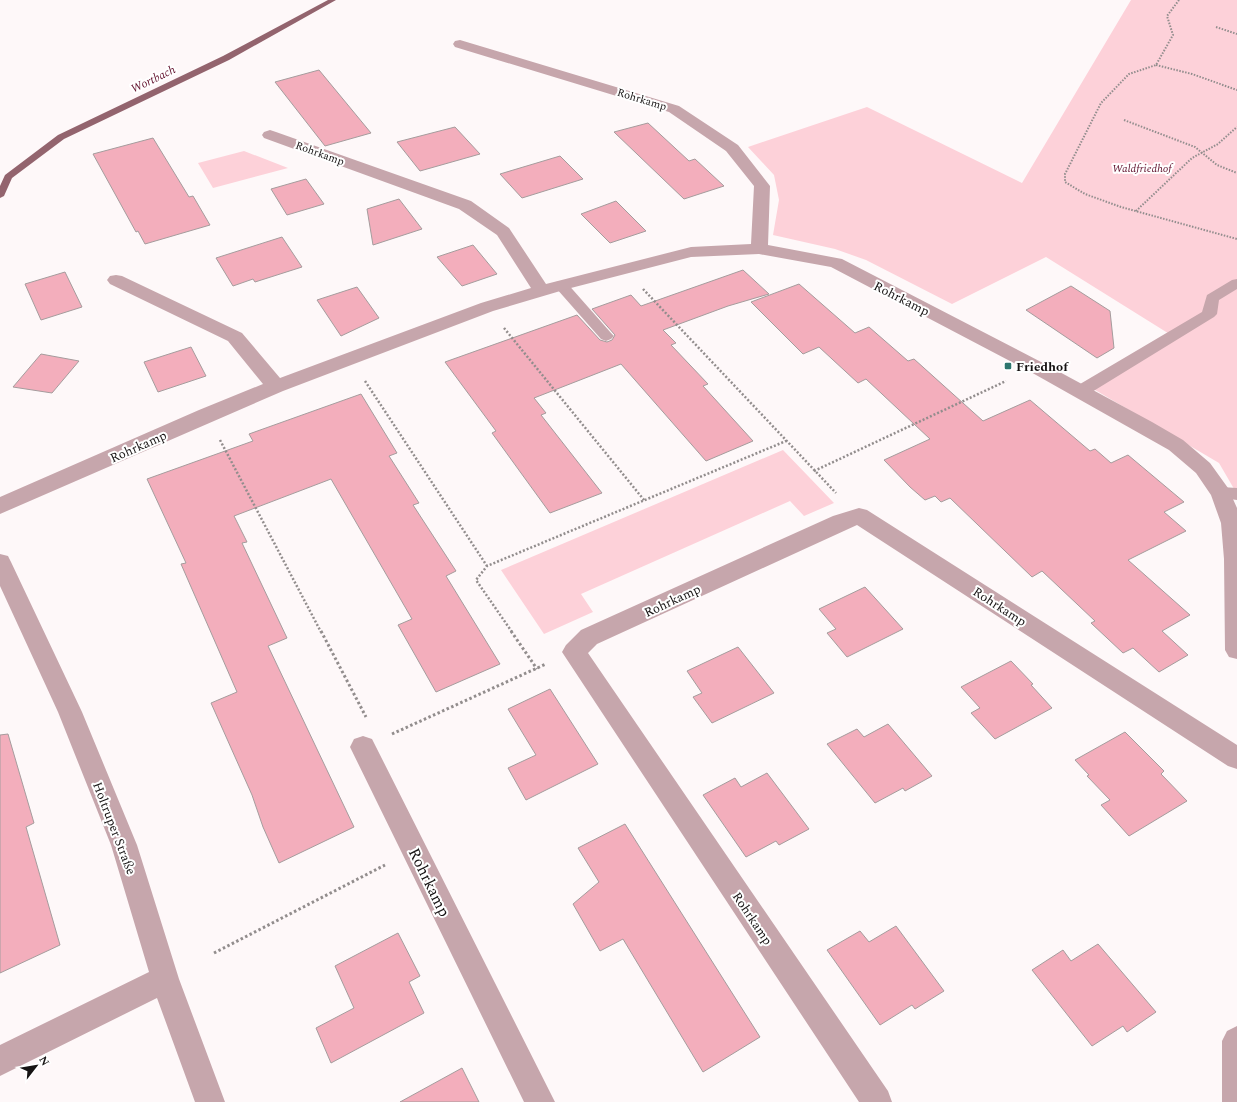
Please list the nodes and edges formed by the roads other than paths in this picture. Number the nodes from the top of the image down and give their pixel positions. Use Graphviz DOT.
graph roads {
  1 [pos="460,44"];
  2 [pos="270,135"];
  3 [pos="759,248"];
  4 [pos="116,280"];
  5 [pos="1237,283"];
  6 [pos="561,284"];
  7 [pos="541,290"];
  8 [pos="606,336"];
  9 [pos="276,386"];
  10 [pos="1081,391"];
  11 [pos="1229,493"];
  12 [pos="0,506"];
  13 [pos="0,562"];
  14 [pos="1237,650"];
  15 [pos="370,744"];
  16 [pos="1237,758"];
  17 [pos="165,979"];
  18 [pos="1237,1041"];
  19 [pos="0,1061"];
  20 [pos="210,1102"];
  21 [pos="540,1102"];
  22 [pos="877,1102"];
  23 [pos="1236,1102"];
  1 -- 3 [label="street, Rohrkamp"];
  2 -- 7 [label="street, Rohrkamp"];
  3 -- 6 [label="street, Rohrkamp"];
  3 -- 10 [label="street, Rohrkamp"];
  4 -- 9 [label="street"];
  5 -- 10 [label="lane"];
  6 -- 7 [label="street, Rohrkamp"];
  6 -- 8 [label="lane"];
  7 -- 9 [label="street, Rohrkamp"];
  9 -- 12 [label="street, Rohrkamp"];
  10 -- 11 [label="street, Rohrkamp"];
  11 -- 14 [label="street, Rohrkamp"];
  13 -- 17 [label="street, Holtruper Straße"];
  15 -- 21 [label="street, Rohrkamp"];
  16 -- 22 [label="street, Rohrkamp"];
  17 -- 19 [label="street"];
  17 -- 20 [label="street, Holtruper Straße"];
  18 -- 23 [label="street"];
}
